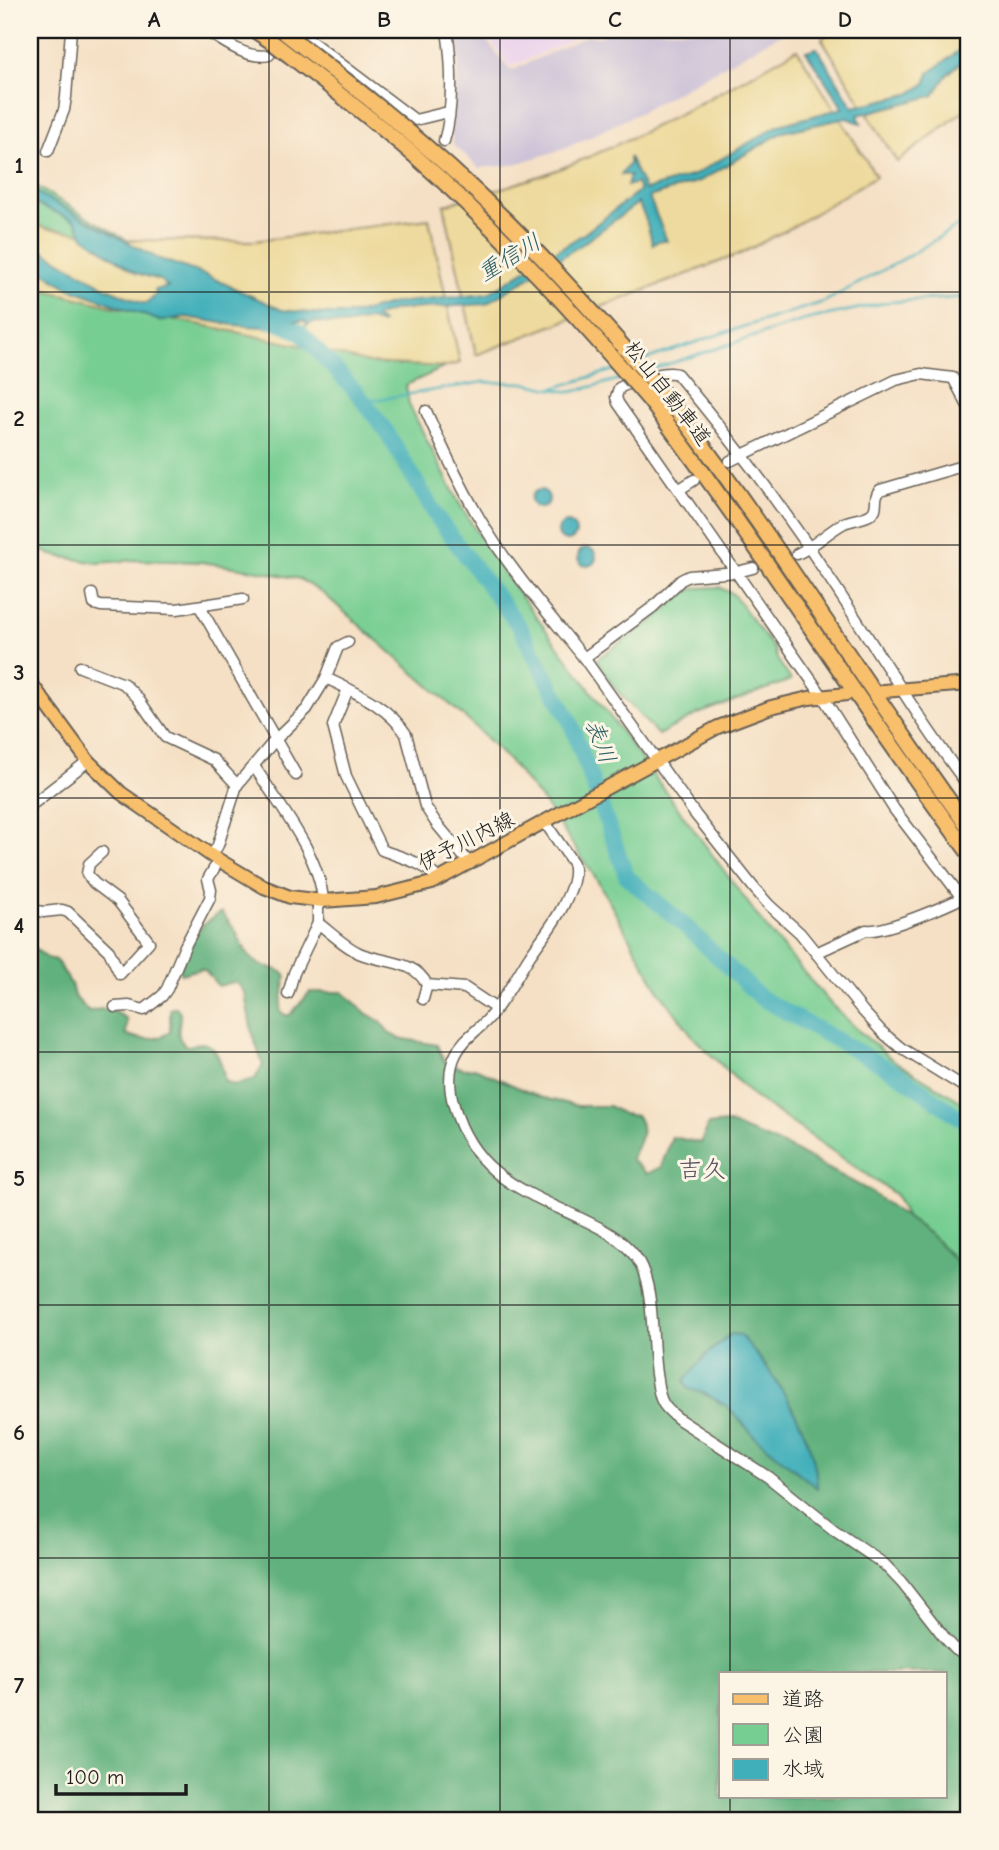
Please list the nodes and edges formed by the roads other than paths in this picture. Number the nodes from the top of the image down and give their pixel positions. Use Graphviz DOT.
graph roads {
  1 [pos="71,30"];
  2 [pos="204,30"];
  3 [pos="254,30"];
  4 [pos="287,30"];
  5 [pos="296,30"];
  6 [pos="447,30"];
  7 [pos="271,48"];
  8 [pos="449,112"];
  9 [pos="444,141"];
  10 [pos="48,151"];
  11 [pos="657,398"];
  12 [pos="969,408"];
  13 [pos="426,411"];
  14 [pos="742,456"];
  15 [pos="730,461"];
  16 [pos="969,464"];
  17 [pos="694,480"];
  18 [pos="680,489"];
  19 [pos="808,549"];
  20 [pos="797,554"];
  21 [pos="753,568"];
  22 [pos="737,572"];
  23 [pos="92,594"];
  24 [pos="243,599"];
  25 [pos="200,607"];
  26 [pos="348,642"];
  27 [pos="584,658"];
  28 [pos="80,667"];
  29 [pos="326,678"];
  30 [pos="30,682"];
  31 [pos="969,684"];
  32 [pos="348,689"];
  33 [pos="900,690"];
  34 [pos="883,691"];
  35 [pos="847,694"];
  36 [pos="823,697"];
  37 [pos="275,740"];
  38 [pos="88,761"];
  39 [pos="653,761"];
  40 [pos="254,766"];
  41 [pos="296,775"];
  42 [pos="237,785"];
  43 [pos="969,787"];
  44 [pos="30,806"];
  45 [pos="546,820"];
  46 [pos="969,828"];
  47 [pos="102,852"];
  48 [pos="969,853"];
  49 [pos="215,858"];
  50 [pos="470,864"];
  51 [pos="438,880"];
  52 [pos="966,896"];
  53 [pos="320,900"];
  54 [pos="969,907"];
  55 [pos="30,909"];
  56 [pos="318,923"];
  57 [pos="816,953"];
  58 [pos="427,985"];
  59 [pos="288,994"];
  60 [pos="424,999"];
  61 [pos="115,1007"];
  62 [pos="495,1008"];
  63 [pos="969,1090"];
  64 [pos="969,1658"];
  1 -- 10 [label="street"];
  2 -- 7 [label="street"];
  3 -- 7 [label="highway, 松山自動車道"];
  4 -- 7 [label="street"];
  5 -- 8 [label="street"];
  6 -- 8 [label="street"];
  7 -- 11 [label="highway, 松山自動車道, bridge"];
  8 -- 9 [label="street"];
  11 -- 46 [label="highway, 松山自動車道"];
  11 -- 48 [label="highway, 松山自動車道"];
  12 -- 14 [label="street"];
  13 -- 27 [label="street"];
  14 -- 15 [label="street"];
  14 -- 18 [label="street"];
  14 -- 19 [label="street"];
  16 -- 19 [label="street"];
  17 -- 18 [label="street"];
  18 -- 22 [label="street"];
  19 -- 20 [label="street"];
  19 -- 33 [label="street"];
  21 -- 22 [label="street"];
  22 -- 27 [label="street"];
  22 -- 36 [label="street"];
  23 -- 25 [label="street"];
  24 -- 25 [label="street"];
  25 -- 37 [label="street"];
  26 -- 29 [label="street"];
  27 -- 39 [label="street"];
  28 -- 42 [label="street"];
  29 -- 32 [label="street"];
  29 -- 37 [label="street"];
  30 -- 38 [label="main road, 伊予川内線"];
  31 -- 33 [label="main road"];
  32 -- 50 [label="street"];
  32 -- 51 [label="street"];
  33 -- 34 [label="main road"];
  33 -- 43 [label="street"];
  35 -- 36 [label="main road, 伊予川内線"];
  36 -- 39 [label="main road, 伊予川内線"];
  36 -- 52 [label="street"];
  37 -- 40 [label="street"];
  37 -- 41 [label="street"];
  38 -- 44 [label="street"];
  38 -- 49 [label="main road, 伊予川内線"];
  39 -- 45 [label="main road, 伊予川内線"];
  39 -- 57 [label="street"];
  40 -- 42 [label="street"];
  40 -- 53 [label="street"];
  42 -- 49 [label="street"];
  45 -- 50 [label="main road, 伊予川内線"];
  45 -- 62 [label="street"];
  47 -- 55 [label="street"];
  49 -- 53 [label="main road, 伊予川内線"];
  49 -- 61 [label="street"];
  50 -- 51 [label="main road, 伊予川内線"];
  51 -- 53 [label="main road, 伊予川内線"];
  52 -- 54 [label="street"];
  52 -- 57 [label="street"];
  53 -- 56 [label="street"];
  56 -- 58 [label="street"];
  56 -- 59 [label="street"];
  57 -- 63 [label="street"];
  58 -- 60 [label="street"];
  58 -- 62 [label="street"];
  62 -- 64 [label="street"];
}
